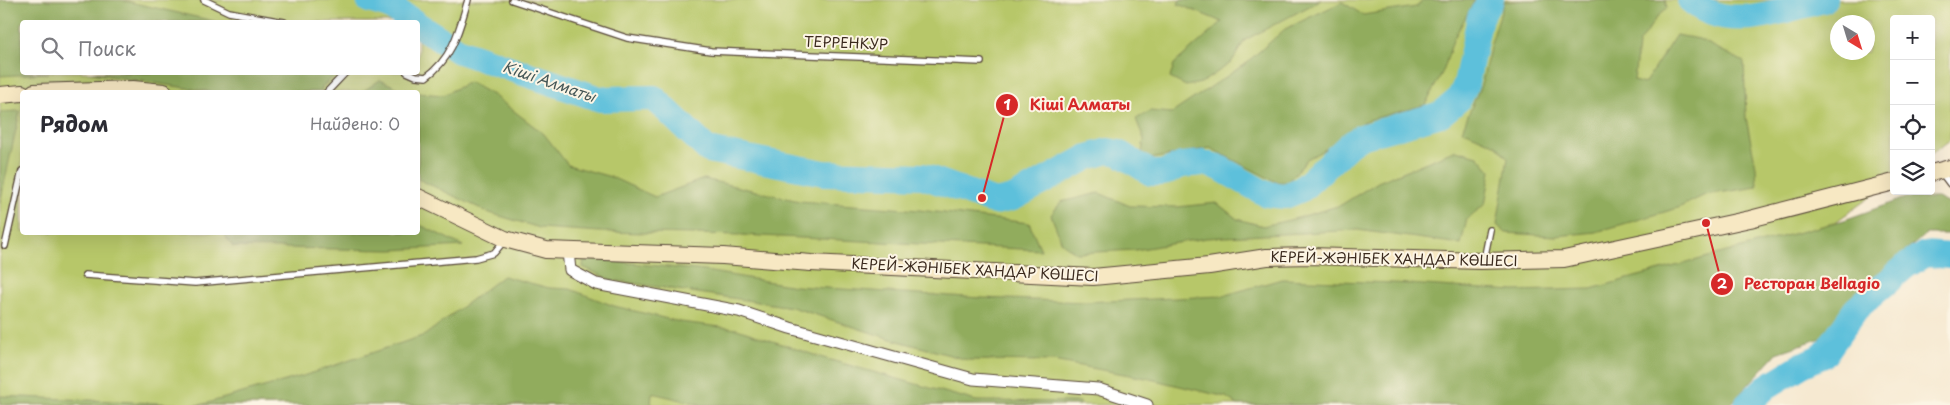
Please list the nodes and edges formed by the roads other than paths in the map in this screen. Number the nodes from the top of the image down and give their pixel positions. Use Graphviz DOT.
graph roads {
  1 [pos="204,0"];
  2 [pos="468,0"];
  3 [pos="512,0"];
  4 [pos="273,20"];
  5 [pos="981,62"];
  6 [pos="343,75"];
  7 [pos="414,75"];
  8 [pos="102,90"];
  9 [pos="143,90"];
  10 [pos="329,90"];
  11 [pos="20,93"];
  12 [pos="0,95"];
  13 [pos="20,180"];
  14 [pos="1890,183"];
  15 [pos="420,198"];
  16 [pos="1490,230"];
  17 [pos="505,239"];
  18 [pos="5,246"];
  19 [pos="568,252"];
  20 [pos="1484,261"];
  21 [pos="85,275"];
  22 [pos="1147,405"];
  1 -- 4 [label="lane"];
  2 -- 7 [label="lane"];
  3 -- 5 [label="lane, ТЕРРЕНКУР"];
  6 -- 10 [label="lane"];
  8 -- 9 [label="main road"];
  11 -- 12 [label="main road"];
  13 -- 18 [label="lane"];
  14 -- 20 [label="main road, КЕРЕЙ-ЖӘНІБЕК ХАНДАР КӨШЕСІ"];
  15 -- 17 [label="main road, КЕРЕЙ-ЖӘНІБЕК ХАНДАР КӨШЕСІ"];
  16 -- 20 [label="lane"];
  17 -- 19 [label="main road, КЕРЕЙ-ЖӘНІБЕК ХАНДАР КӨШЕСІ"];
  17 -- 21 [label="lane"];
  19 -- 20 [label="main road, КЕРЕЙ-ЖӘНІБЕК ХАНДАР КӨШЕСІ"];
  19 -- 22 [label="street"];
}
